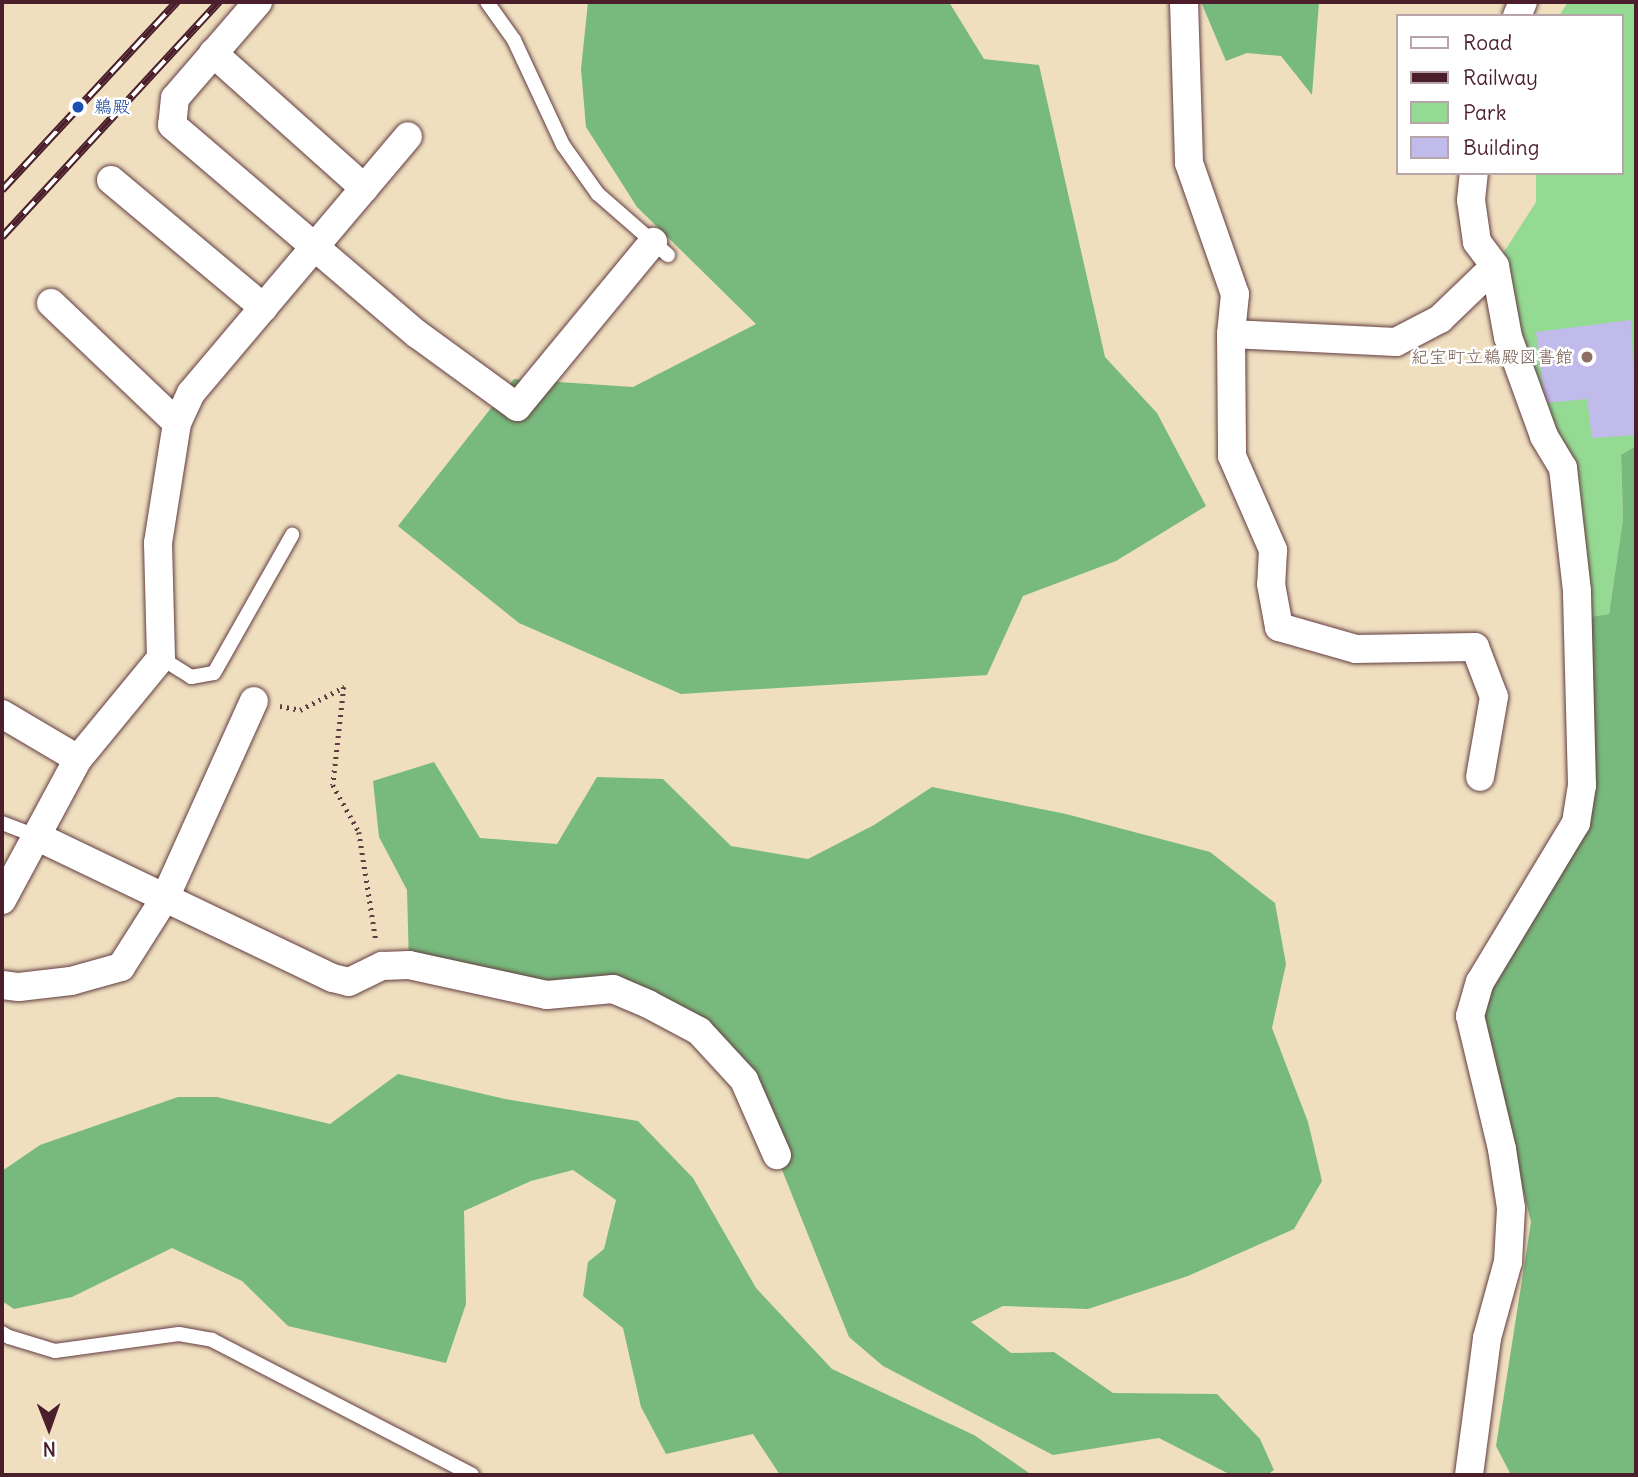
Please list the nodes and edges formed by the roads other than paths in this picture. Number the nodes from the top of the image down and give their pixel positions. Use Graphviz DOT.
graph roads {
  1 [pos="258,2"];
  2 [pos="487,2"];
  3 [pos="1184,2"];
  4 [pos="214,53"];
  5 [pos="408,135"];
  6 [pos="1474,175"];
  7 [pos="111,180"];
  8 [pos="364,188"];
  9 [pos="314,247"];
  10 [pos="660,249"];
  11 [pos="1494,266"];
  12 [pos="51,303"];
  13 [pos="264,308"];
  14 [pos="1231,334"];
  15 [pos="177,423"];
  16 [pos="292,534"];
  17 [pos="161,658"];
  18 [pos="254,701"];
  19 [pos="2,714"];
  20 [pos="78,759"];
  21 [pos="1480,777"];
  22 [pos="2,823"];
  23 [pos="36,836"];
  24 [pos="165,898"];
  25 [pos="2,900"];
  26 [pos="2,985"];
  27 [pos="777,1155"];
  28 [pos="2,1332"];
  29 [pos="471,1475"];
  30 [pos="1469,1475"];
  1 -- 4 [label="street"];
  2 -- 10 [label="lane"];
  3 -- 14 [label="street"];
  4 -- 8 [label="street"];
  4 -- 9 [label="street"];
  5 -- 8 [label="street"];
  6 -- 11 [label="street"];
  7 -- 13 [label="street"];
  8 -- 9 [label="street"];
  9 -- 10 [label="street"];
  9 -- 13 [label="street"];
  11 -- 14 [label="street"];
  11 -- 30 [label="street"];
  12 -- 15 [label="street"];
  13 -- 15 [label="street"];
  14 -- 21 [label="street"];
  15 -- 17 [label="street"];
  16 -- 17 [label="lane"];
  17 -- 20 [label="street"];
  18 -- 24 [label="street"];
  19 -- 20 [label="street"];
  20 -- 23 [label="street"];
  22 -- 23 [label="lane"];
  23 -- 24 [label="street"];
  23 -- 25 [label="street"];
  24 -- 26 [label="street"];
  24 -- 27 [label="street"];
  28 -- 29 [label="lane"];
}
